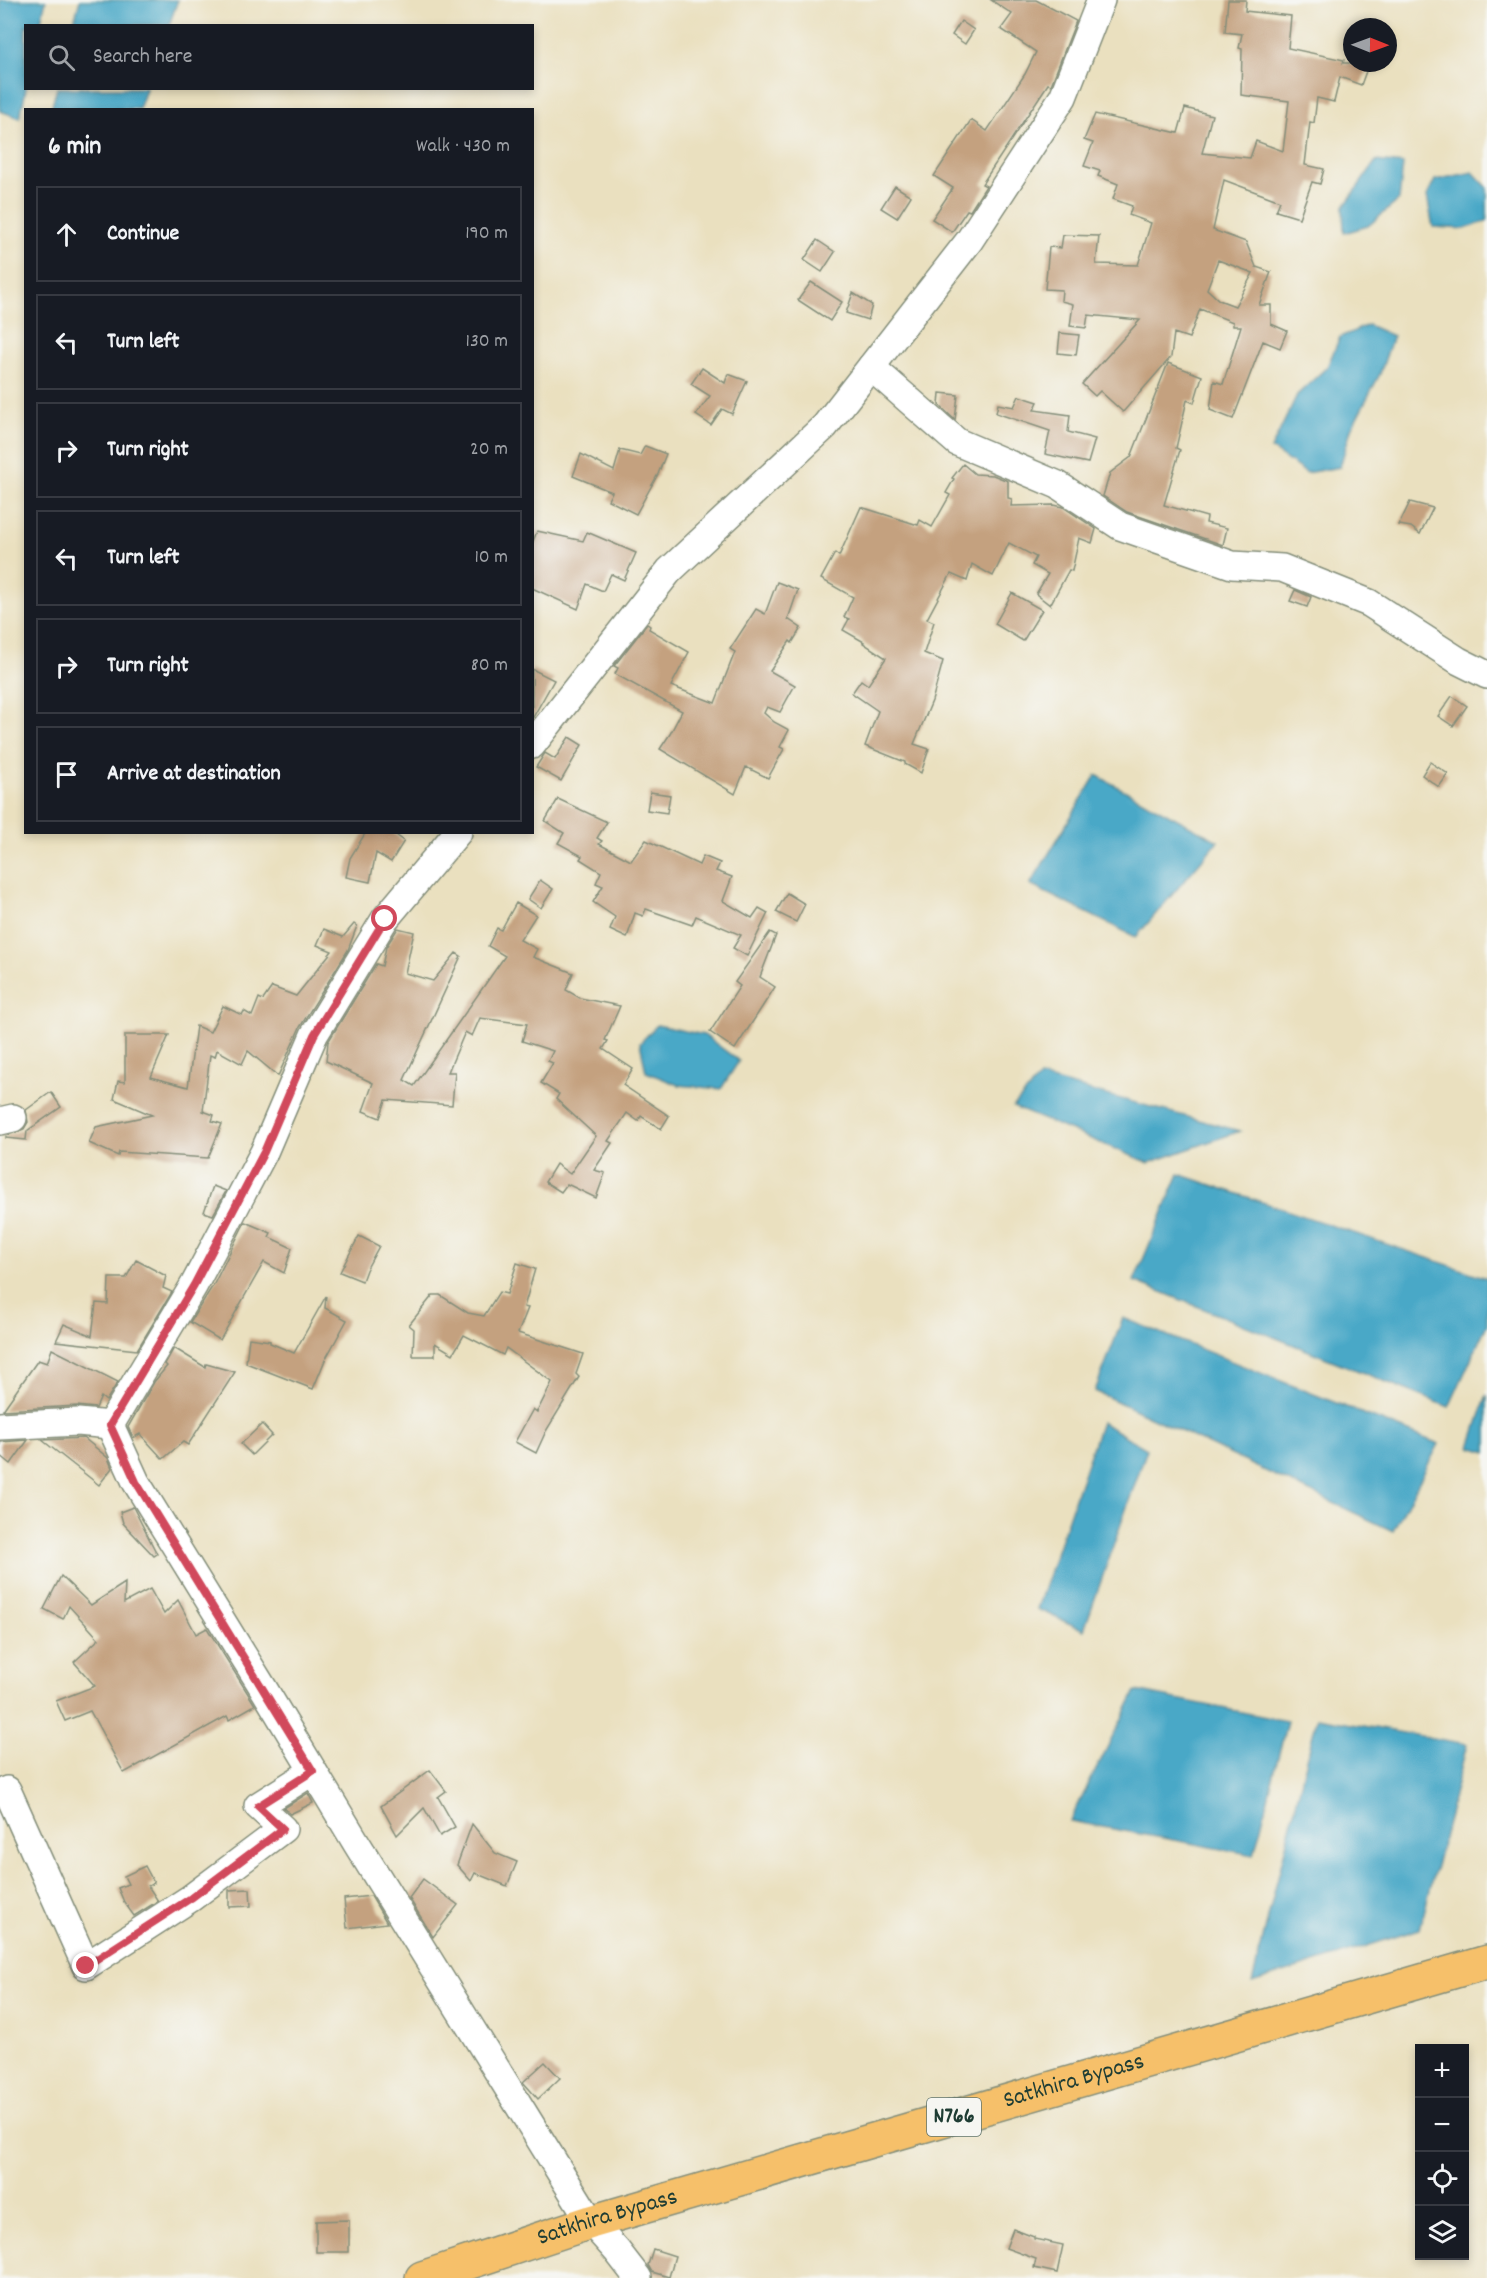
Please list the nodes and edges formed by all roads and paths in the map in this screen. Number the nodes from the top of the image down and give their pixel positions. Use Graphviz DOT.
graph roads {
  1 [pos="1101,0"];
  2 [pos="871,367"];
  3 [pos="1487,675"];
  4 [pos="534,742"];
  5 [pos="456,834"];
  6 [pos="110,1425"];
  7 [pos="0,1426"];
  8 [pos="313,1771"];
  9 [pos="8,1790"];
  10 [pos="1487,1962"];
  11 [pos="591,2222"];
  12 [pos="422,2278"];
  13 [pos="638,2278"];
  1 -- 2 [label="street"];
  2 -- 3 [label="street"];
  2 -- 4 [label="street"];
  5 -- 6 [label="street"];
  6 -- 7 [label="street"];
  6 -- 8 [label="street"];
  8 -- 9 [label="street"];
  8 -- 11 [label="street"];
  10 -- 11 [label="highway, Satkhira Bypass / N766"];
  11 -- 12 [label="highway, Satkhira Bypass / N766"];
  11 -- 13 [label="street"];
}
